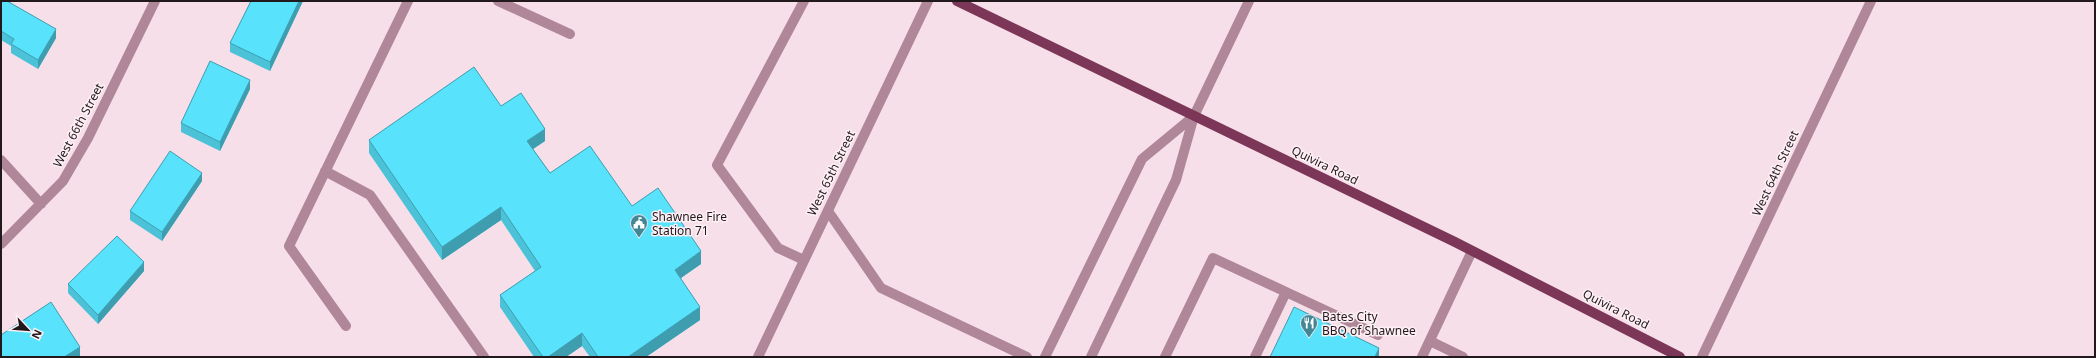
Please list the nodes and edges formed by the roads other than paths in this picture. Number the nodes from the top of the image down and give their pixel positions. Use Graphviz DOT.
graph roads {
  1 [pos="155,1"];
  2 [pos="408,1"];
  3 [pos="498,1"];
  4 [pos="804,1"];
  5 [pos="928,1"];
  6 [pos="957,1"];
  7 [pos="1249,1"];
  8 [pos="1871,1"];
  9 [pos="570,34"];
  10 [pos="1194,116"];
  11 [pos="1,160"];
  12 [pos="325,171"];
  13 [pos="40,204"];
  14 [pos="828,211"];
  15 [pos="1,244"];
  16 [pos="1472,251"];
  17 [pos="804,260"];
  18 [pos="1286,292"];
  19 [pos="346,326"];
  20 [pos="1378,335"];
  21 [pos="1430,341"];
  22 [pos="484,357"];
  23 [pos="758,357"];
  24 [pos="1027,357"];
  25 [pos="1044,357"];
  26 [pos="1091,357"];
  27 [pos="1165,357"];
  28 [pos="1255,357"];
  29 [pos="1422,357"];
  30 [pos="1463,357"];
  31 [pos="1680,357"];
  32 [pos="1702,357"];
  1 -- 13 [label="street, West 66th Street"];
  2 -- 12 [label="street"];
  3 -- 9 [label="street"];
  4 -- 17 [label="street"];
  5 -- 14 [label="street, West 65th Street"];
  6 -- 10 [label="main road, Quivira Road"];
  7 -- 10 [label="street"];
  8 -- 32 [label="street, West 64th Street"];
  10 -- 16 [label="main road, Quivira Road"];
  10 -- 25 [label="street"];
  10 -- 26 [label="street"];
  11 -- 13 [label="street"];
  12 -- 19 [label="street"];
  12 -- 22 [label="street"];
  13 -- 15 [label="street, West 66th Street"];
  14 -- 17 [label="street, West 65th Street"];
  14 -- 24 [label="street"];
  16 -- 21 [label="street"];
  16 -- 31 [label="main road, Quivira Road"];
  17 -- 23 [label="street, West 65th Street"];
  18 -- 20 [label="street"];
  18 -- 27 [label="street"];
  18 -- 28 [label="street"];
  21 -- 29 [label="street"];
  21 -- 30 [label="street"];
}
